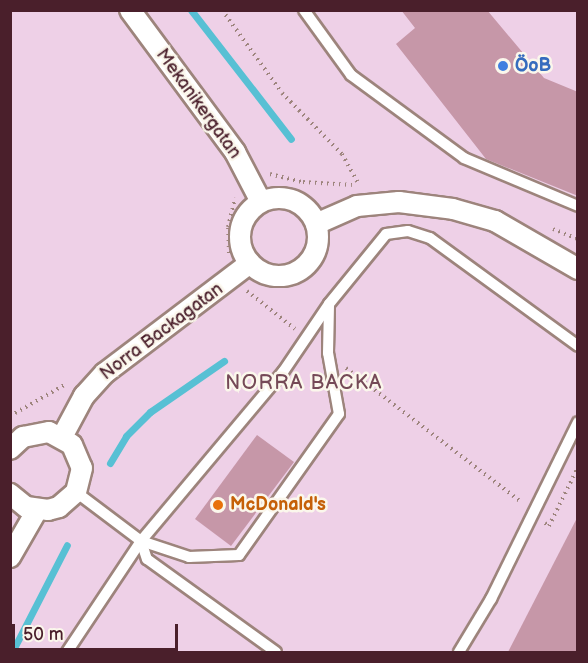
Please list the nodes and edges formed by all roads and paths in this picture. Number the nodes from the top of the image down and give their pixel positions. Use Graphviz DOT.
graph roads {
  1 [pos="130,10"];
  2 [pos="222,10"];
  3 [pos="304,10"];
  4 [pos="256,174"];
  5 [pos="359,185"];
  6 [pos="370,185"];
  7 [pos="261,202"];
  8 [pos="578,206"];
  9 [pos="316,224"];
  10 [pos="549,227"];
  11 [pos="578,239"];
  12 [pos="250,263"];
  13 [pos="578,269"];
  14 [pos="227,274"];
  15 [pos="329,304"];
  16 [pos="306,337"];
  17 [pos="578,346"];
  18 [pos="328,353"];
  19 [pos="71,381"];
  20 [pos="10,416"];
  21 [pos="578,422"];
  22 [pos="62,437"];
  23 [pos="10,449"];
  24 [pos="578,467"];
  25 [pos="75,492"];
  26 [pos="10,494"];
  27 [pos="37,510"];
  28 [pos="532,511"];
  29 [pos="141,541"];
  30 [pos="10,557"];
  31 [pos="67,652"];
  32 [pos="276,652"];
  33 [pos="459,652"];
  1 -- 4 [label="street, Mekanikergatan"];
  2 -- 5 [label="path"];
  3 -- 8 [label="lane"];
  4 -- 5 [label="path"];
  4 -- 7 [label="street, Mekanikergatan"];
  4 -- 14 [label="path"];
  5 -- 6 [label="path"];
  7 -- 9 [label="street"];
  7 -- 12 [label="street"];
  9 -- 12 [label="street"];
  9 -- 13 [label="street"];
  10 -- 11 [label="path"];
  12 -- 14 [label="street, Norra Backagatan"];
  14 -- 16 [label="path"];
  14 -- 22 [label="street, Norra Backagatan"];
  15 -- 16 [label="lane"];
  15 -- 17 [label="lane"];
  15 -- 18 [label="lane"];
  16 -- 29 [label="lane"];
  18 -- 28 [label="path"];
  18 -- 29 [label="lane"];
  19 -- 20 [label="path"];
  21 -- 28 [label="lane"];
  22 -- 23 [label="street"];
  22 -- 25 [label="street"];
  24 -- 28 [label="path"];
  25 -- 27 [label="street"];
  25 -- 29 [label="lane"];
  26 -- 27 [label="street"];
  27 -- 30 [label="street"];
  28 -- 33 [label="lane"];
  29 -- 31 [label="lane"];
  29 -- 32 [label="lane"];
}
